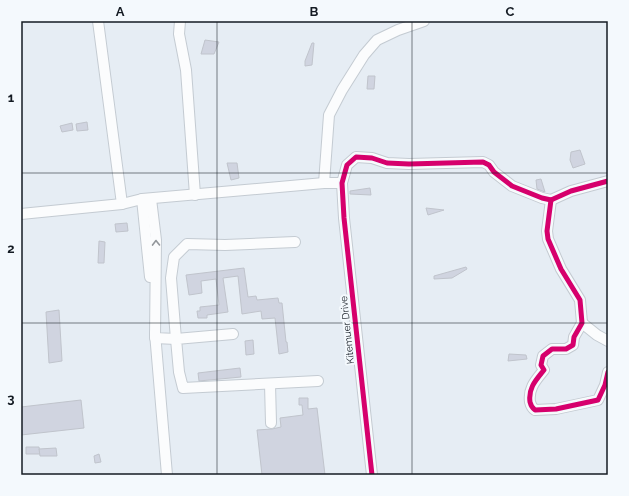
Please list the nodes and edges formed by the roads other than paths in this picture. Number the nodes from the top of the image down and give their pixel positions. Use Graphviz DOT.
graph roads {
  1 [pos="98,21"];
  2 [pos="180,21"];
  3 [pos="424,21"];
  4 [pos="608,181"];
  5 [pos="324,183"];
  6 [pos="342,183"];
  7 [pos="195,195"];
  8 [pos="146,199"];
  9 [pos="551,200"];
  10 [pos="122,204"];
  11 [pos="21,214"];
  12 [pos="295,242"];
  13 [pos="582,323"];
  14 [pos="233,334"];
  15 [pos="155,338"];
  16 [pos="176,339"];
  17 [pos="608,341"];
  18 [pos="608,372"];
  19 [pos="318,381"];
  20 [pos="270,384"];
  21 [pos="271,423"];
  22 [pos="167,475"];
  23 [pos="372,475"];
  1 -- 10 [label="street"];
  2 -- 7 [label="street"];
  3 -- 5 [label="street"];
  4 -- 9 [label="street"];
  5 -- 6 [label="street"];
  5 -- 7 [label="street"];
  6 -- 9 [label="street"];
  6 -- 23 [label="street, Kitemuer Drive"];
  7 -- 8 [label="street"];
  8 -- 10 [label="street"];
  8 -- 15 [label="street"];
  15 -- 8 [label="street, one-way"];
  9 -- 13 [label="street"];
  10 -- 11 [label="street"];
  12 -- 16 [label="street"];
  13 -- 17 [label="street"];
  13 -- 18 [label="street"];
  14 -- 16 [label="street"];
  15 -- 16 [label="street"];
  15 -- 22 [label="street"];
  16 -- 20 [label="street"];
  19 -- 20 [label="street"];
  20 -- 21 [label="street"];
}
